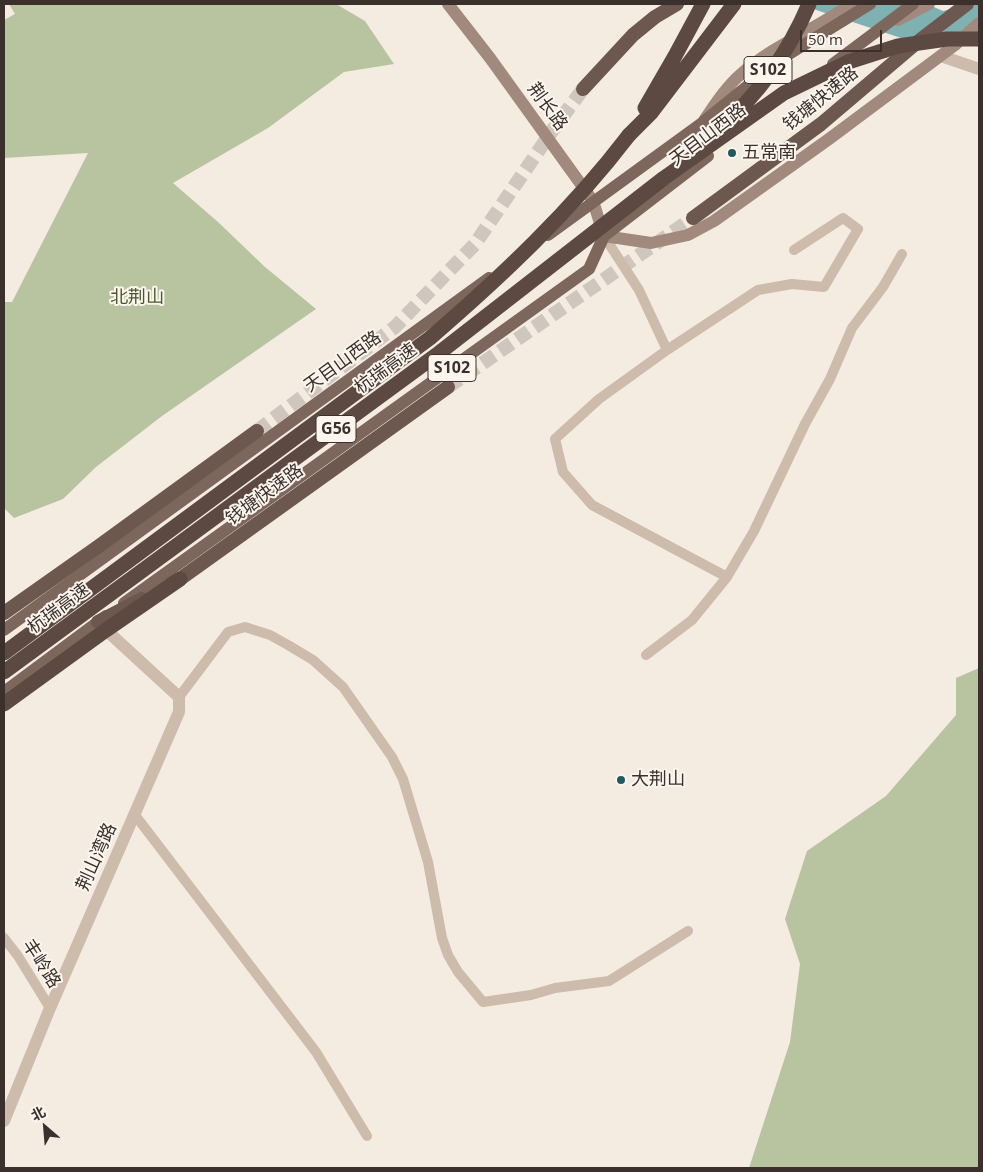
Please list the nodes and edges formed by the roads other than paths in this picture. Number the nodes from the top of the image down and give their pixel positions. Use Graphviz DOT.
graph roads {
  1 [pos="448,4"];
  2 [pos="677,4"];
  3 [pos="703,4"];
  4 [pos="734,4"];
  5 [pos="809,4"];
  6 [pos="851,4"];
  7 [pos="870,4"];
  8 [pos="913,4"];
  9 [pos="929,4"];
  10 [pos="967,4"];
  11 [pos="838,18"];
  12 [pos="979,23"];
  13 [pos="883,28"];
  14 [pos="979,39"];
  15 [pos="941,56"];
  16 [pos="979,69"];
  17 [pos="583,90"];
  18 [pos="629,135"];
  19 [pos="664,178"];
  20 [pos="593,201"];
  21 [pos="693,218"];
  22 [pos="604,236"];
  23 [pos="794,250"];
  24 [pos="902,254"];
  25 [pos="667,350"];
  26 [pos="448,387"];
  27 [pos="257,431"];
  28 [pos="727,577"];
  29 [pos="180,579"];
  30 [pos="4,613"];
  31 [pos="102,626"];
  32 [pos="4,630"];
  33 [pos="4,653"];
  34 [pos="646,655"];
  35 [pos="4,672"];
  36 [pos="4,692"];
  37 [pos="179,697"];
  38 [pos="4,704"];
  39 [pos="135,814"];
  40 [pos="688,931"];
  41 [pos="4,938"];
  42 [pos="50,1008"];
  43 [pos="4,1121"];
  44 [pos="367,1136"];
  1 -- 20 [label="main road, 荆长路"];
  2 -- 17 [label="highway"];
  3 -- 18 [label="highway"];
  4 -- 18 [label="highway"];
  5 -- 19 [label="highway, bridge"];
  6 -- 11 [label="main road, 天目山西路"];
  7 -- 11 [label="main road, 天目山西路 / S102"];
  8 -- 13 [label="main road, 天目山西路 / S102"];
  9 -- 13 [label="main road, 天目山西路"];
  10 -- 21 [label="highway, 钱塘快速路"];
  11 -- 20 [label="main road, 天目山西路 / S102"];
  12 -- 15 [label="main road"];
  13 -- 22 [label="main road, 天目山西路 / S102"];
  14 -- 19 [label="highway, bridge"];
  15 -- 16 [label="street"];
  15 -- 22 [label="main road"];
  18 -- 33 [label="highway, 杭瑞高速 / G56, bridge"];
  19 -- 35 [label="highway, 杭瑞高速 / G56, bridge"];
  20 -- 22 [label="main road, 荆长路"];
  20 -- 32 [label="main road, 天目山西路 / S102"];
  22 -- 25 [label="street"];
  22 -- 31 [label="main road, 天目山西路 / S102"];
  23 -- 25 [label="street"];
  24 -- 28 [label="street"];
  25 -- 28 [label="street"];
  26 -- 29 [label="highway, 钱塘快速路"];
  27 -- 30 [label="highway"];
  28 -- 34 [label="street"];
  29 -- 31 [label="highway"];
  31 -- 36 [label="main road, 天目山西路 / S102"];
  31 -- 37 [label="street"];
  31 -- 38 [label="highway"];
  37 -- 39 [label="street, 荆山湾路"];
  37 -- 40 [label="street"];
  39 -- 42 [label="street, 荆山湾路"];
  39 -- 44 [label="street"];
  41 -- 42 [label="street, 丰岭路"];
  42 -- 43 [label="street, 荆山湾路"];
}
